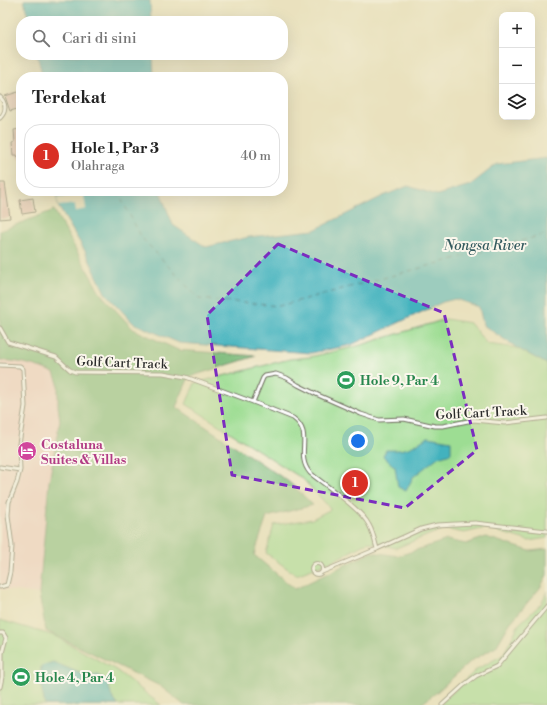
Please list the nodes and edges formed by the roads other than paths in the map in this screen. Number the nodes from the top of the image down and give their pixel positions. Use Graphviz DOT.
graph roads {
  1 [pos="0,97"];
  2 [pos="0,118"];
  3 [pos="0,328"];
  4 [pos="0,365"];
  5 [pos="253,402"];
  6 [pos="547,418"];
  7 [pos="0,467"];
  8 [pos="20,470"];
  9 [pos="547,531"];
  10 [pos="377,549"];
  11 [pos="322,572"];
  12 [pos="0,587"];
  13 [pos="547,606"];
  14 [pos="0,633"];
  15 [pos="0,687"];
  16 [pos="442,705"];
  1 -- 2 [label="lane"];
  3 -- 5 [label="lane, Golf Cart Track"];
  4 -- 8 [label="lane"];
  5 -- 6 [label="lane, Golf Cart Track"];
  5 -- 10 [label="lane"];
  7 -- 8 [label="lane"];
  8 -- 12 [label="lane"];
  9 -- 10 [label="lane"];
  10 -- 11 [label="lane"];
  13 -- 16 [label="lane"];
  14 -- 15 [label="lane"];
}
